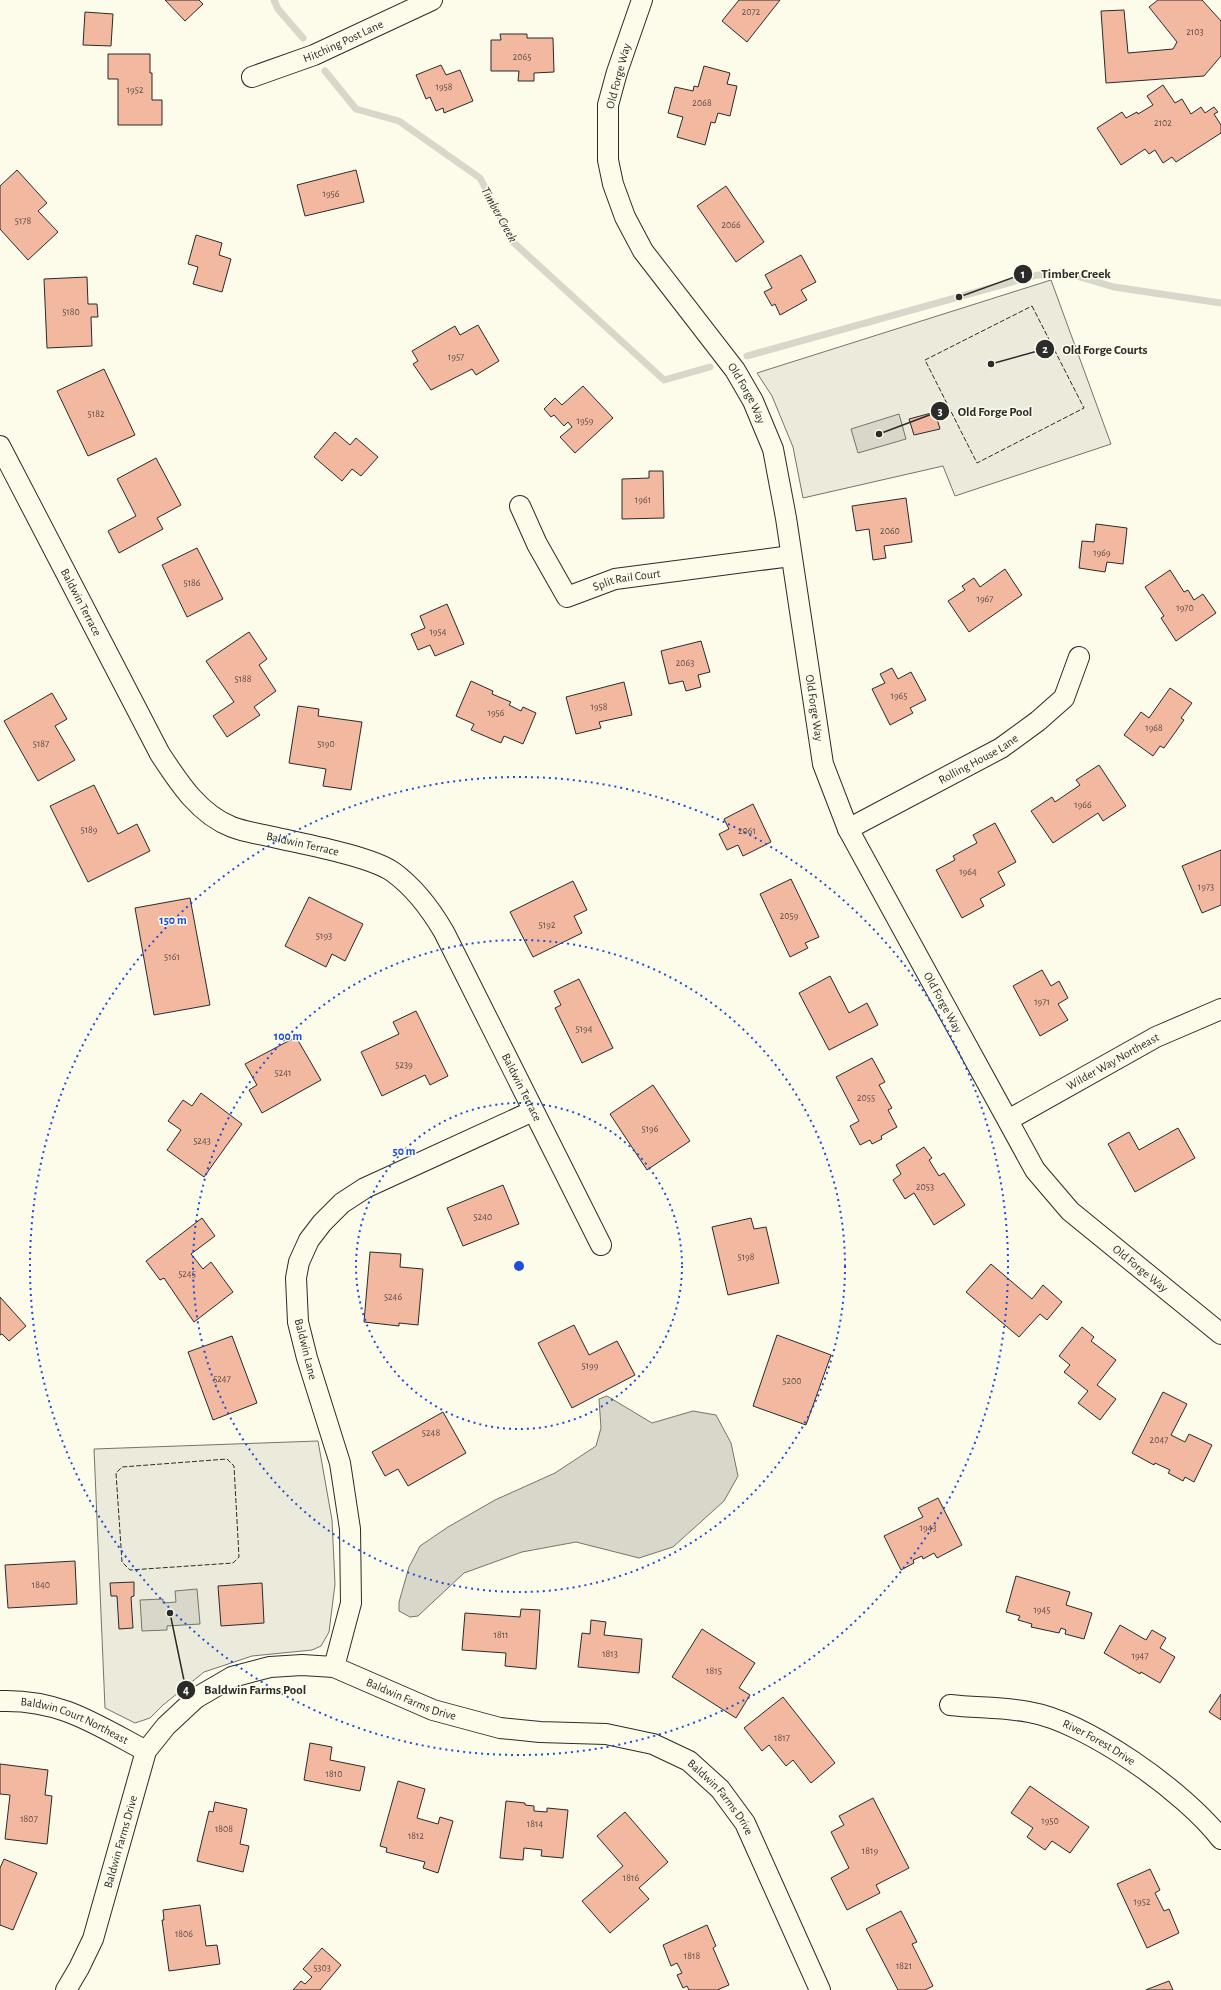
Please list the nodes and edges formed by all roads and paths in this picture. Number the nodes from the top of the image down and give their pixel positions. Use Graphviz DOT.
graph roads {
  1 [pos="432,0"];
  2 [pos="642,0"];
  3 [pos="252,77"];
  4 [pos="0,446"];
  5 [pos="520,506"];
  6 [pos="791,556"];
  7 [pos="1079,657"];
  8 [pos="848,829"];
  9 [pos="1221,1009"];
  10 [pos="533,1111"];
  11 [pos="1008,1120"];
  12 [pos="601,1244"];
  13 [pos="1221,1334"];
  14 [pos="334,1667"];
  15 [pos="0,1701"];
  16 [pos="950,1706"];
  17 [pos="146,1751"];
  18 [pos="1221,1839"];
  19 [pos="66,1990"];
  20 [pos="820,1990"];
  1 -- 3 [label="street, Hitching Post Lane"];
  2 -- 6 [label="street, Old Forge Way"];
  4 -- 10 [label="street, Baldwin Terrace"];
  5 -- 6 [label="street, Split Rail Court"];
  6 -- 8 [label="street, Old Forge Way"];
  7 -- 8 [label="street, Rolling House Lane"];
  8 -- 11 [label="street, Old Forge Way"];
  9 -- 11 [label="street, Wilder Way Northeast"];
  10 -- 12 [label="street, Baldwin Terrace"];
  10 -- 14 [label="street, Baldwin Lane"];
  11 -- 13 [label="street, Old Forge Way"];
  14 -- 17 [label="street, Baldwin Farms Drive"];
  14 -- 20 [label="street, Baldwin Farms Drive"];
  15 -- 17 [label="street, Baldwin Court Northeast"];
  16 -- 18 [label="street, River Forest Drive"];
  17 -- 19 [label="street, Baldwin Farms Drive"];
}
